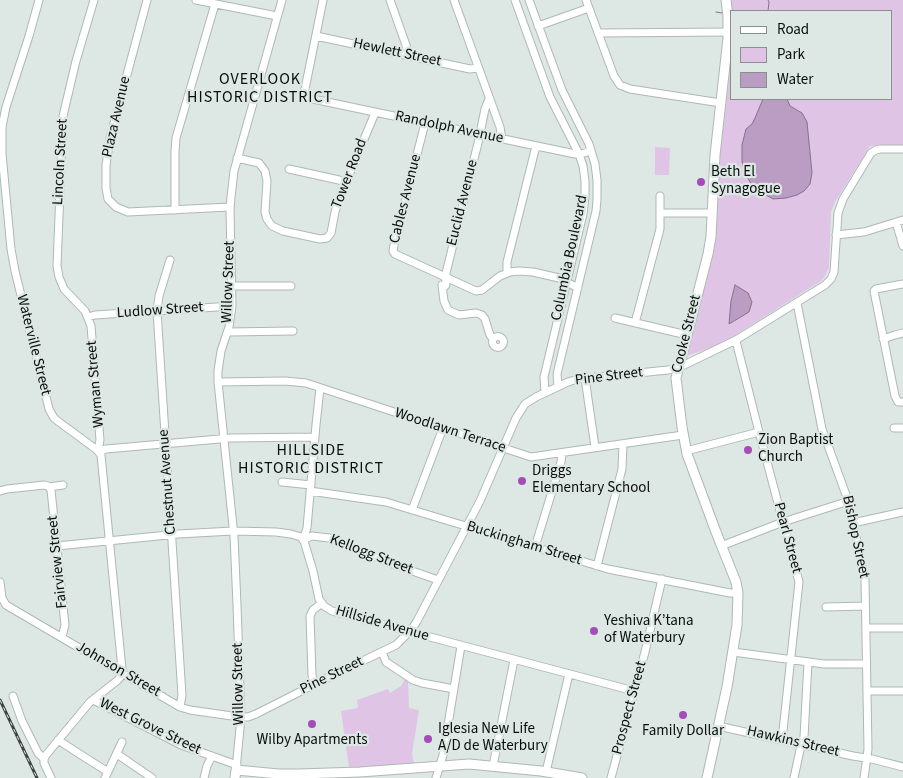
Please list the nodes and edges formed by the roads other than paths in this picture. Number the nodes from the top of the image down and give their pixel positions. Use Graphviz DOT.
graph roads {
  1 [pos="39,0"];
  2 [pos="94,0"];
  3 [pos="147,0"];
  4 [pos="196,0"];
  5 [pos="282,0"];
  6 [pos="323,0"];
  7 [pos="390,0"];
  8 [pos="454,0"];
  9 [pos="515,0"];
  10 [pos="529,0"];
  11 [pos="586,0"];
  12 [pos="726,0"];
  13 [pos="215,4"];
  14 [pos="589,8"];
  15 [pos="277,16"];
  16 [pos="538,26"];
  17 [pos="728,32"];
  18 [pos="598,33"];
  19 [pos="316,36"];
  20 [pos="548,54"];
  21 [pos="408,55"];
  22 [pos="536,58"];
  23 [pos="478,68"];
  24 [pos="489,99"];
  25 [pos="721,103"];
  26 [pos="374,113"];
  27 [pos="577,120"];
  28 [pos="425,123"];
  29 [pos="565,126"];
  30 [pos="479,134"];
  31 [pos="502,139"];
  32 [pos="536,146"];
  33 [pos="903,149"];
  34 [pos="591,151"];
  35 [pos="579,154"];
  36 [pos="237,158"];
  37 [pos="289,170"];
  38 [pos="345,183"];
  39 [pos="660,196"];
  40 [pos="230,207"];
  41 [pos="175,210"];
  42 [pos="660,213"];
  43 [pos="712,213"];
  44 [pos="900,221"];
  45 [pos="836,235"];
  46 [pos="903,246"];
  47 [pos="170,260"];
  48 [pos="507,273"];
  49 [pos="445,278"];
  50 [pos="566,282"];
  51 [pos="903,284"];
  52 [pos="232,286"];
  53 [pos="291,286"];
  54 [pos="578,288"];
  55 [pos="797,303"];
  56 [pos="232,306"];
  57 [pos="157,311"];
  58 [pos="88,318"];
  59 [pos="615,318"];
  60 [pos="635,323"];
  61 [pos="293,331"];
  62 [pos="228,332"];
  63 [pos="903,333"];
  64 [pos="687,335"];
  65 [pos="493,339"];
  66 [pos="884,339"];
  67 [pos="736,341"];
  68 [pos="678,368"];
  69 [pos="585,378"];
  70 [pos="218,382"];
  71 [pos="558,386"];
  72 [pos="320,388"];
  73 [pos="546,392"];
  74 [pos="903,402"];
  75 [pos="443,428"];
  76 [pos="894,428"];
  77 [pos="903,428"];
  78 [pos="759,432"];
  79 [pos="683,435"];
  80 [pos="315,437"];
  81 [pos="223,439"];
  82 [pos="166,444"];
  83 [pos="623,444"];
  84 [pos="503,448"];
  85 [pos="596,448"];
  86 [pos="98,451"];
  87 [pos="686,451"];
  88 [pos="562,453"];
  89 [pos="282,482"];
  90 [pos="63,484"];
  91 [pos="49,487"];
  92 [pos="311,488"];
  93 [pos="0,492"];
  94 [pos="849,501"];
  95 [pos="412,510"];
  96 [pos="903,512"];
  97 [pos="782,522"];
  98 [pos="854,523"];
  99 [pos="466,526"];
  100 [pos="233,531"];
  101 [pos="172,534"];
  102 [pos="303,540"];
  103 [pos="109,541"];
  104 [pos="56,546"];
  105 [pos="721,546"];
  106 [pos="535,547"];
  107 [pos="597,566"];
  108 [pos="662,579"];
  109 [pos="438,580"];
  110 [pos="0,582"];
  111 [pos="738,593"];
  112 [pos="322,603"];
  113 [pos="865,606"];
  114 [pos="826,607"];
  115 [pos="866,628"];
  116 [pos="903,628"];
  117 [pos="409,632"];
  118 [pos="62,637"];
  119 [pos="461,646"];
  120 [pos="382,652"];
  121 [pos="733,652"];
  122 [pos="514,660"];
  123 [pos="791,660"];
  124 [pos="808,662"];
  125 [pos="866,664"];
  126 [pos="122,672"];
  127 [pos="569,674"];
  128 [pos="314,684"];
  129 [pos="454,689"];
  130 [pos="903,690"];
  131 [pos="634,691"];
  132 [pos="867,691"];
  133 [pos="13,696"];
  134 [pos="93,700"];
  135 [pos="180,707"];
  136 [pos="241,717"];
  137 [pos="718,726"];
  138 [pos="58,740"];
  139 [pos="782,740"];
  140 [pos="122,742"];
  141 [pos="802,744"];
  142 [pos="117,754"];
  143 [pos="212,756"];
  144 [pos="867,758"];
  145 [pos="44,759"];
  146 [pos="441,765"];
  147 [pos="493,766"];
  148 [pos="903,767"];
  149 [pos="236,771"];
  150 [pos="546,772"];
  151 [pos="107,775"];
  152 [pos="374,775"];
  153 [pos="51,778"];
  154 [pos="152,778"];
  155 [pos="204,778"];
  156 [pos="436,778"];
  157 [pos="582,778"];
  158 [pos="611,778"];
  159 [pos="706,778"];
  160 [pos="794,778"];
  161 [pos="864,778"];
  1 -- 86 [label="street, Waterville Street"];
  2 -- 58 [label="street, Lincoln Street"];
  3 -- 41 [label="street, Plaza Avenue"];
  4 -- 13 [label="street"];
  5 -- 15 [label="street, Willow Street"];
  6 -- 19 [label="street"];
  7 -- 21 [label="street"];
  8 -- 23 [label="street"];
  9 -- 22 [label="street, Columbia Boulevard"];
  10 -- 16 [label="street, Columbia Boulevard"];
  11 -- 14 [label="street"];
  12 -- 17 [label="main road, Cooke Street"];
  13 -- 15 [label="street"];
  13 -- 41 [label="street"];
  14 -- 16 [label="street"];
  14 -- 18 [label="street"];
  15 -- 36 [label="street, Willow Street"];
  16 -- 20 [label="street, Columbia Boulevard"];
  17 -- 18 [label="street"];
  17 -- 25 [label="main road, Cooke Street"];
  18 -- 25 [label="street"];
  19 -- 21 [label="street, Hewlett Street"];
  19 -- 26 [label="street, Randolph Avenue"];
  20 -- 22 [label="street"];
  20 -- 27 [label="street, Columbia Boulevard"];
  21 -- 23 [label="street, Hewlett Street"];
  22 -- 29 [label="street, Columbia Boulevard"];
  23 -- 24 [label="street"];
  24 -- 30 [label="street, Euclid Avenue"];
  24 -- 31 [label="street"];
  25 -- 43 [label="main road, Cooke Street"];
  26 -- 28 [label="street, Randolph Avenue"];
  26 -- 38 [label="street, Tower Road"];
  27 -- 29 [label="street"];
  27 -- 34 [label="street, Columbia Boulevard"];
  28 -- 30 [label="street, Randolph Avenue"];
  28 -- 49 [label="street, Cables Avenue"];
  29 -- 35 [label="street, Columbia Boulevard"];
  30 -- 31 [label="street, Randolph Avenue"];
  30 -- 49 [label="street, Euclid Avenue"];
  31 -- 32 [label="street, Randolph Avenue"];
  32 -- 35 [label="street, Randolph Avenue"];
  32 -- 48 [label="street"];
  33 -- 45 [label="street, Pine Street"];
  34 -- 35 [label="street, Randolph Avenue"];
  34 -- 54 [label="street, Columbia Boulevard"];
  35 -- 50 [label="street, Columbia Boulevard"];
  36 -- 38 [label="street, Tower Road"];
  36 -- 40 [label="street, Willow Street"];
  37 -- 38 [label="street"];
  39 -- 42 [label="street"];
  40 -- 41 [label="street, Plaza Avenue"];
  40 -- 52 [label="street, Willow Street"];
  42 -- 43 [label="street"];
  42 -- 60 [label="street"];
  43 -- 64 [label="main road, Cooke Street"];
  44 -- 45 [label="street"];
  44 -- 46 [label="street"];
  45 -- 55 [label="street, Pine Street"];
  47 -- 57 [label="street, Chestnut Avenue"];
  48 -- 49 [label="street, Cables Avenue"];
  48 -- 50 [label="street"];
  49 -- 65 [label="street, Euclid Avenue"];
  50 -- 54 [label="street"];
  50 -- 73 [label="street, Columbia Boulevard"];
  51 -- 66 [label="street"];
  52 -- 53 [label="street"];
  52 -- 56 [label="street, Willow Street"];
  54 -- 71 [label="street, Columbia Boulevard"];
  55 -- 67 [label="street, Pine Street"];
  55 -- 94 [label="street, Bishop Street"];
  56 -- 57 [label="street, Ludlow Street"];
  56 -- 62 [label="street, Willow Street"];
  57 -- 58 [label="street, Ludlow Street"];
  57 -- 82 [label="street, Chestnut Avenue"];
  58 -- 86 [label="street, Wyman Street"];
  59 -- 60 [label="street"];
  60 -- 64 [label="street"];
  61 -- 62 [label="street"];
  62 -- 70 [label="street, Willow Street"];
  63 -- 66 [label="street"];
  64 -- 68 [label="main road, Cooke Street"];
  66 -- 74 [label="street"];
  67 -- 68 [label="street, Pine Street"];
  67 -- 78 [label="street, Pearl Street"];
  68 -- 69 [label="street, Pine Street"];
  68 -- 79 [label="main road, Cooke Street"];
  69 -- 71 [label="street, Pine Street"];
  69 -- 85 [label="street"];
  70 -- 72 [label="street, Woodlawn Terrace"];
  70 -- 81 [label="street, Willow Street"];
  71 -- 73 [label="street, Pine Street"];
  72 -- 75 [label="street, Woodlawn Terrace"];
  72 -- 80 [label="street"];
  73 -- 84 [label="street, Pine Street"];
  75 -- 84 [label="street, Woodlawn Terrace"];
  75 -- 95 [label="street"];
  76 -- 77 [label="street"];
  78 -- 87 [label="street"];
  78 -- 97 [label="street, Pearl Street"];
  79 -- 83 [label="street, Woodlawn Terrace"];
  79 -- 87 [label="main road, Cooke Street"];
  80 -- 81 [label="street"];
  80 -- 92 [label="street"];
  81 -- 82 [label="street"];
  81 -- 100 [label="street, Willow Street"];
  82 -- 86 [label="street"];
  82 -- 101 [label="street, Chestnut Avenue"];
  83 -- 85 [label="street, Woodlawn Terrace"];
  83 -- 107 [label="street"];
  84 -- 88 [label="street, Woodlawn Terrace"];
  84 -- 99 [label="street, Pine Street"];
  85 -- 88 [label="street, Woodlawn Terrace"];
  86 -- 103 [label="street"];
  87 -- 105 [label="main road, Cooke Street"];
  88 -- 106 [label="street"];
  89 -- 92 [label="street, Buckingham Street"];
  90 -- 91 [label="street"];
  91 -- 93 [label="street"];
  91 -- 104 [label="street, Fairview Street"];
  92 -- 95 [label="street, Buckingham Street"];
  92 -- 102 [label="street"];
  94 -- 97 [label="street"];
  94 -- 98 [label="street, Bishop Street"];
  95 -- 99 [label="street, Buckingham Street"];
  96 -- 98 [label="street"];
  97 -- 105 [label="street"];
  97 -- 123 [label="street, Pearl Street"];
  98 -- 113 [label="street, Bishop Street"];
  99 -- 106 [label="street, Buckingham Street"];
  99 -- 109 [label="street, Pine Street"];
  100 -- 101 [label="street"];
  100 -- 102 [label="street"];
  100 -- 136 [label="street, Willow Street"];
  101 -- 103 [label="street"];
  101 -- 135 [label="street, Chestnut Avenue"];
  102 -- 109 [label="street, Kellogg Street"];
  102 -- 112 [label="street, Hillside Avenue"];
  103 -- 104 [label="street"];
  103 -- 126 [label="street"];
  104 -- 118 [label="street, Fairview Street"];
  105 -- 111 [label="main road, Cooke Street"];
  106 -- 107 [label="street, Buckingham Street"];
  107 -- 108 [label="street, Buckingham Street"];
  108 -- 111 [label="street, Buckingham Street"];
  108 -- 131 [label="street, Prospect Street"];
  109 -- 117 [label="street, Pine Street"];
  110 -- 118 [label="street, Johnson Street"];
  111 -- 121 [label="main road, Cooke Street"];
  112 -- 117 [label="street, Hillside Avenue"];
  112 -- 128 [label="street"];
  113 -- 114 [label="street"];
  113 -- 115 [label="street, Bishop Street"];
  115 -- 116 [label="street"];
  115 -- 125 [label="street, Bishop Street"];
  117 -- 119 [label="street, Hillside Avenue"];
  117 -- 120 [label="street, Pine Street"];
  118 -- 126 [label="street, Johnson Street"];
  119 -- 122 [label="street, Hillside Avenue"];
  119 -- 129 [label="street"];
  120 -- 128 [label="street, Pine Street"];
  120 -- 129 [label="street"];
  121 -- 123 [label="street"];
  121 -- 137 [label="main road, Cooke Street"];
  122 -- 127 [label="street, Hillside Avenue"];
  122 -- 147 [label="street"];
  123 -- 124 [label="street"];
  123 -- 139 [label="street, Pearl Street"];
  124 -- 125 [label="street"];
  124 -- 141 [label="street"];
  125 -- 132 [label="street, Bishop Street"];
  126 -- 134 [label="street"];
  126 -- 135 [label="street, Johnson Street"];
  127 -- 131 [label="street, Hillside Avenue"];
  127 -- 150 [label="street"];
  128 -- 136 [label="street, Pine Street"];
  129 -- 146 [label="street"];
  130 -- 132 [label="street"];
  131 -- 158 [label="street, Prospect Street"];
  132 -- 144 [label="street, Bishop Street"];
  133 -- 145 [label="street"];
  134 -- 138 [label="street"];
  134 -- 143 [label="street, West Grove Street"];
  135 -- 136 [label="street, Johnson Street"];
  136 -- 149 [label="street, Willow Street"];
  137 -- 139 [label="street, Hawkins Street"];
  137 -- 159 [label="main road, Cooke Street"];
  138 -- 145 [label="street"];
  138 -- 151 [label="street"];
  139 -- 141 [label="street, Hawkins Street"];
  140 -- 142 [label="street"];
  141 -- 144 [label="street, Hawkins Street"];
  141 -- 160 [label="street"];
  142 -- 151 [label="street"];
  142 -- 154 [label="street"];
  143 -- 149 [label="street, West Grove Street"];
  143 -- 155 [label="street"];
  144 -- 148 [label="street, Hawkins Street"];
  144 -- 161 [label="street, Bishop Street"];
  145 -- 153 [label="street"];
  146 -- 147 [label="main road"];
  146 -- 152 [label="main road"];
  146 -- 156 [label="street"];
  147 -- 150 [label="main road"];
  149 -- 152 [label="main road"];
  150 -- 157 [label="main road"];
}
